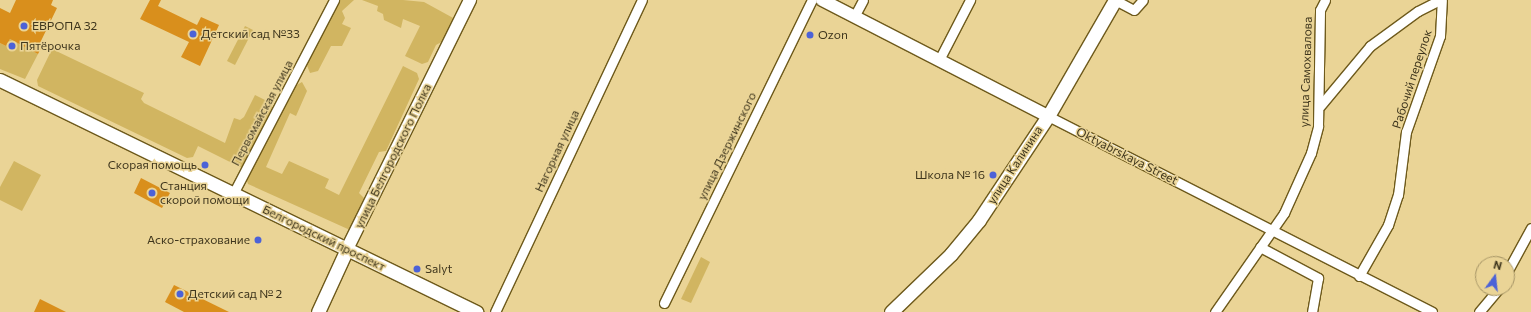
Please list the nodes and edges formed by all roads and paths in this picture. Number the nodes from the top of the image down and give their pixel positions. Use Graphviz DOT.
graph roads {
  1 [pos="334,0"];
  2 [pos="470,0"];
  3 [pos="642,0"];
  4 [pos="812,0"];
  5 [pos="822,0"];
  6 [pos="863,0"];
  7 [pos="970,0"];
  8 [pos="1115,0"];
  9 [pos="1143,0"];
  10 [pos="1325,0"];
  11 [pos="1441,0"];
  12 [pos="854,17"];
  13 [pos="938,60"];
  14 [pos="0,80"];
  15 [pos="1320,106"];
  16 [pos="1048,116"];
  17 [pos="233,194"];
  18 [pos="1531,228"];
  19 [pos="1272,232"];
  20 [pos="1260,247"];
  21 [pos="347,249"];
  22 [pos="1515,257"];
  23 [pos="1359,276"];
  24 [pos="1492,296"];
  25 [pos="664,303"];
  26 [pos="318,312"];
  27 [pos="476,312"];
  28 [pos="495,312"];
  29 [pos="891,312"];
  30 [pos="1215,312"];
  31 [pos="1312,312"];
  32 [pos="1432,312"];
  33 [pos="1479,312"];
  1 -- 17 [label="street, Первомайская улица"];
  2 -- 21 [label="street, улица Белгородского Полка"];
  3 -- 28 [label="street, Нагорная улица"];
  4 -- 25 [label="street, улица Дзержинского"];
  5 -- 12 [label="street, Oktyabrskaya Street"];
  6 -- 12 [label="street"];
  7 -- 13 [label="street"];
  8 -- 9 [label="street"];
  8 -- 16 [label="main road, улица Калинина"];
  10 -- 15 [label="street, улица Самохвалова"];
  11 -- 15 [label="street"];
  11 -- 23 [label="street, Рабочий переулок"];
  12 -- 13 [label="street, Oktyabrskaya Street"];
  13 -- 16 [label="street, Oktyabrskaya Street"];
  14 -- 17 [label="main road, Белгородский проспект"];
  15 -- 19 [label="street, улица Самохвалова"];
  16 -- 19 [label="street, Oktyabrskaya Street"];
  16 -- 29 [label="main road, улица Калинина"];
  17 -- 21 [label="main road, Белгородский проспект"];
  18 -- 22 [label="street"];
  19 -- 20 [label="street, улица Самохвалова"];
  19 -- 23 [label="street, Oktyabrskaya Street"];
  20 -- 30 [label="street, улица Самохвалова"];
  20 -- 31 [label="street"];
  21 -- 26 [label="main road, улица Белгородского Полка"];
  21 -- 27 [label="main road, Белгородский проспект"];
  23 -- 32 [label="street, Oktyabrskaya Street"];
  24 -- 33 [label="street"];
}
